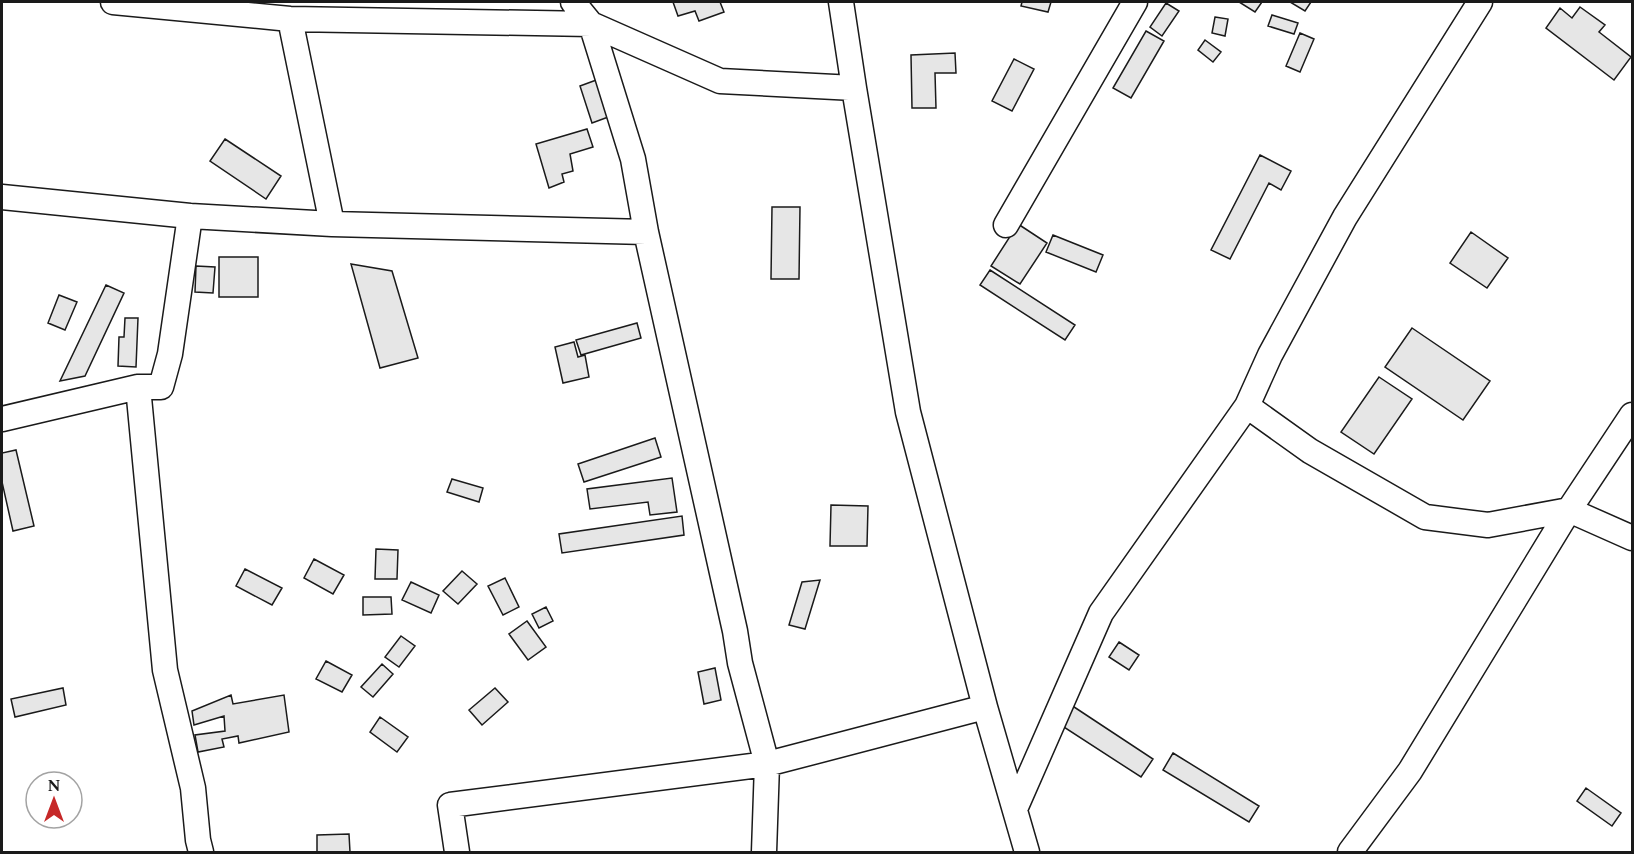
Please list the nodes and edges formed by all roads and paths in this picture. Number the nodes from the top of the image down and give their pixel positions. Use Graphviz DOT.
graph roads {
  1 [pos="113,2"];
  2 [pos="573,2"];
  3 [pos="842,2"];
  4 [pos="1135,2"];
  5 [pos="1480,2"];
  6 [pos="290,19"];
  7 [pos="591,24"];
  8 [pos="854,88"];
  9 [pos="2,197"];
  10 [pos="190,216"];
  11 [pos="332,224"];
  12 [pos="1006,225"];
  13 [pos="646,232"];
  14 [pos="138,387"];
  15 [pos="1247,406"];
  16 [pos="1632,415"];
  17 [pos="2,419"];
  18 [pos="1569,510"];
  19 [pos="1632,538"];
  20 [pos="985,707"];
  21 [pos="768,764"];
  22 [pos="1015,808"];
  23 [pos="201,852"];
  24 [pos="457,852"];
  25 [pos="764,852"];
  26 [pos="1027,852"];
  27 [pos="1350,852"];
  1 -- 6 [label="street"];
  2 -- 7 [label="street"];
  3 -- 8 [label="street"];
  4 -- 12 [label="street"];
  5 -- 15 [label="street"];
  6 -- 7 [label="street"];
  6 -- 11 [label="street"];
  7 -- 8 [label="street"];
  7 -- 13 [label="street"];
  8 -- 20 [label="street"];
  9 -- 10 [label="street"];
  10 -- 11 [label="street"];
  10 -- 14 [label="street"];
  11 -- 13 [label="street"];
  13 -- 21 [label="street"];
  14 -- 17 [label="street"];
  14 -- 23 [label="street"];
  15 -- 18 [label="street"];
  15 -- 22 [label="street"];
  16 -- 18 [label="street"];
  18 -- 19 [label="street"];
  18 -- 27 [label="street"];
  20 -- 21 [label="street"];
  20 -- 22 [label="street"];
  21 -- 24 [label="street"];
  21 -- 25 [label="street"];
  22 -- 26 [label="street"];
}
